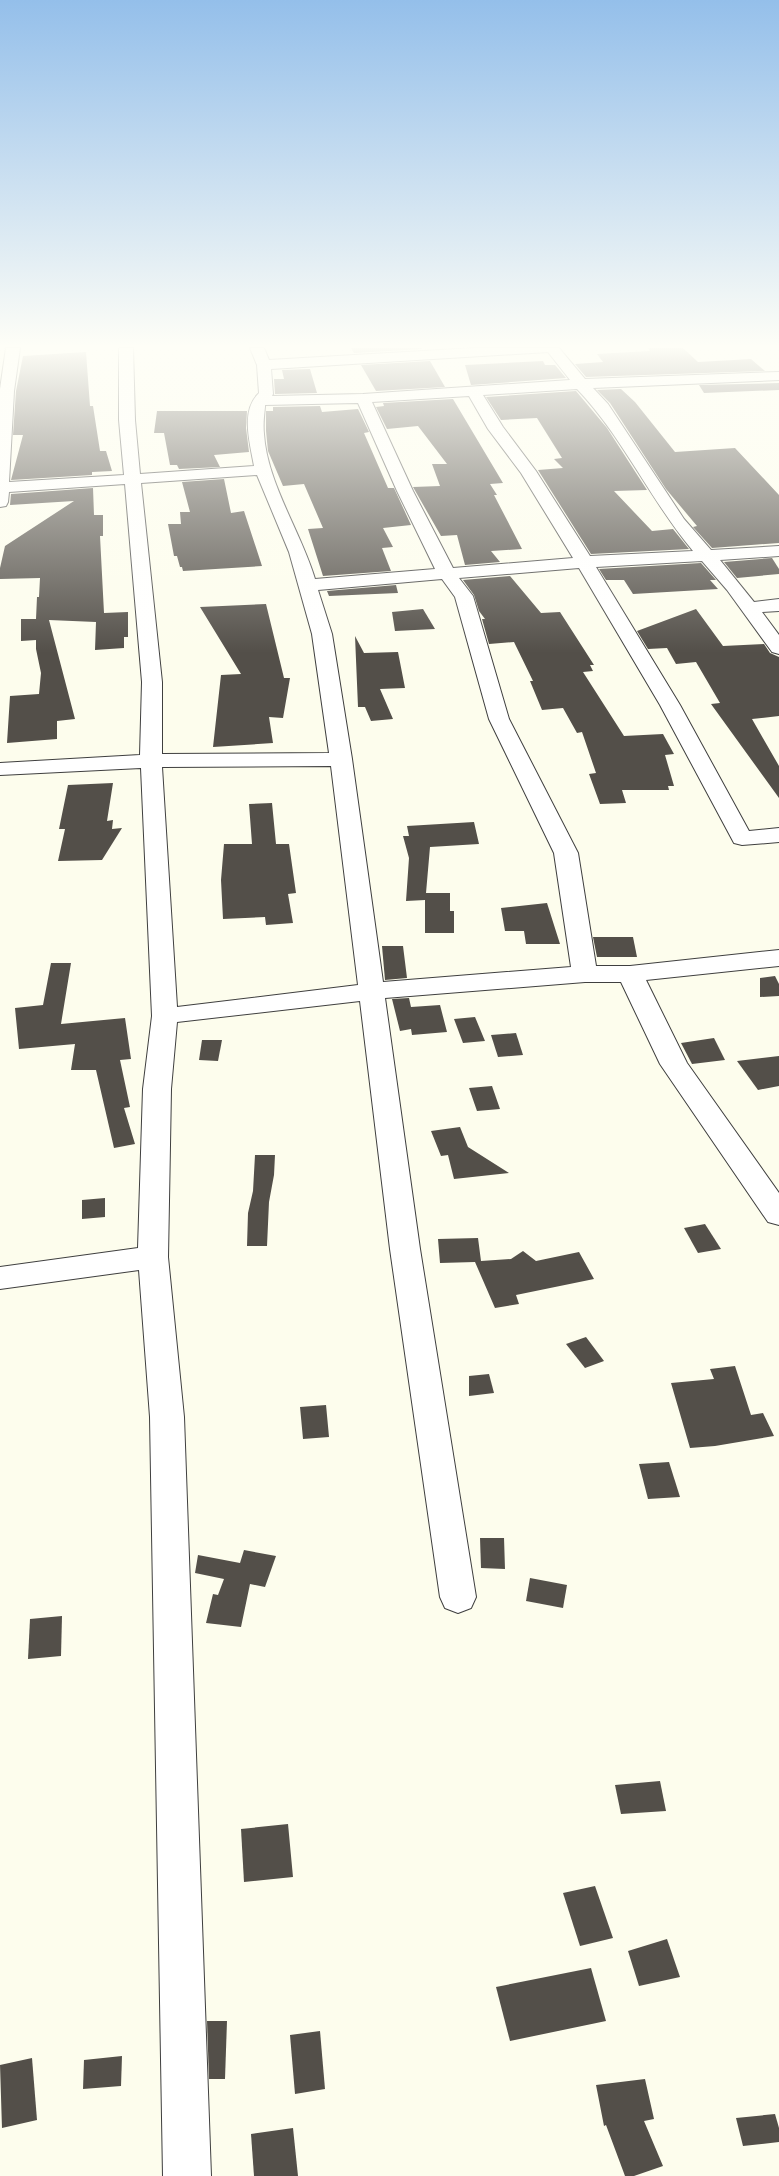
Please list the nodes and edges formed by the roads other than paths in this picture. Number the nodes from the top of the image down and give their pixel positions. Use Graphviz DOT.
graph roads {
  1 [pos="3,450"];
  2 [pos="129,450"];
  3 [pos="259,450"];
  4 [pos="386,450"];
  5 [pos="512,450"];
  6 [pos="631,450"];
  7 [pos="263,470"];
  8 [pos="132,480"];
  9 [pos="0,493"];
  10 [pos="779,550"];
  11 [pos="707,556"];
  12 [pos="585,562"];
  13 [pos="447,574"];
  14 [pos="309,584"];
  15 [pos="779,605"];
  16 [pos="750,608"];
  17 [pos="779,648"];
  18 [pos="341,759"];
  19 [pos="151,761"];
  20 [pos="0,769"];
  21 [pos="779,835"];
  22 [pos="779,958"];
  23 [pos="585,974"];
  24 [pos="630,974"];
  25 [pos="370,991"];
  26 [pos="165,1016"];
  27 [pos="779,1215"];
  28 [pos="152,1257"];
  29 [pos="0,1278"];
  30 [pos="458,1597"];
  31 [pos="187,2176"];
  1 -- 9 [label="street"];
  2 -- 8 [label="street"];
  3 -- 7 [label="street"];
  4 -- 13 [label="street"];
  5 -- 12 [label="street"];
  6 -- 11 [label="street"];
  7 -- 8 [label="street"];
  7 -- 14 [label="street"];
  8 -- 9 [label="street"];
  8 -- 19 [label="street"];
  10 -- 11 [label="street"];
  11 -- 12 [label="street"];
  11 -- 16 [label="street"];
  12 -- 13 [label="street"];
  12 -- 21 [label="street"];
  13 -- 14 [label="street"];
  13 -- 23 [label="street"];
  14 -- 18 [label="street"];
  15 -- 16 [label="street"];
  16 -- 17 [label="street"];
  18 -- 19 [label="street"];
  18 -- 25 [label="street"];
  19 -- 20 [label="street"];
  19 -- 26 [label="street"];
  22 -- 24 [label="street"];
  23 -- 24 [label="street"];
  23 -- 25 [label="street"];
  24 -- 27 [label="street"];
  25 -- 26 [label="street"];
  25 -- 30 [label="street"];
  26 -- 28 [label="street"];
  28 -- 29 [label="street"];
  28 -- 31 [label="street"];
}
